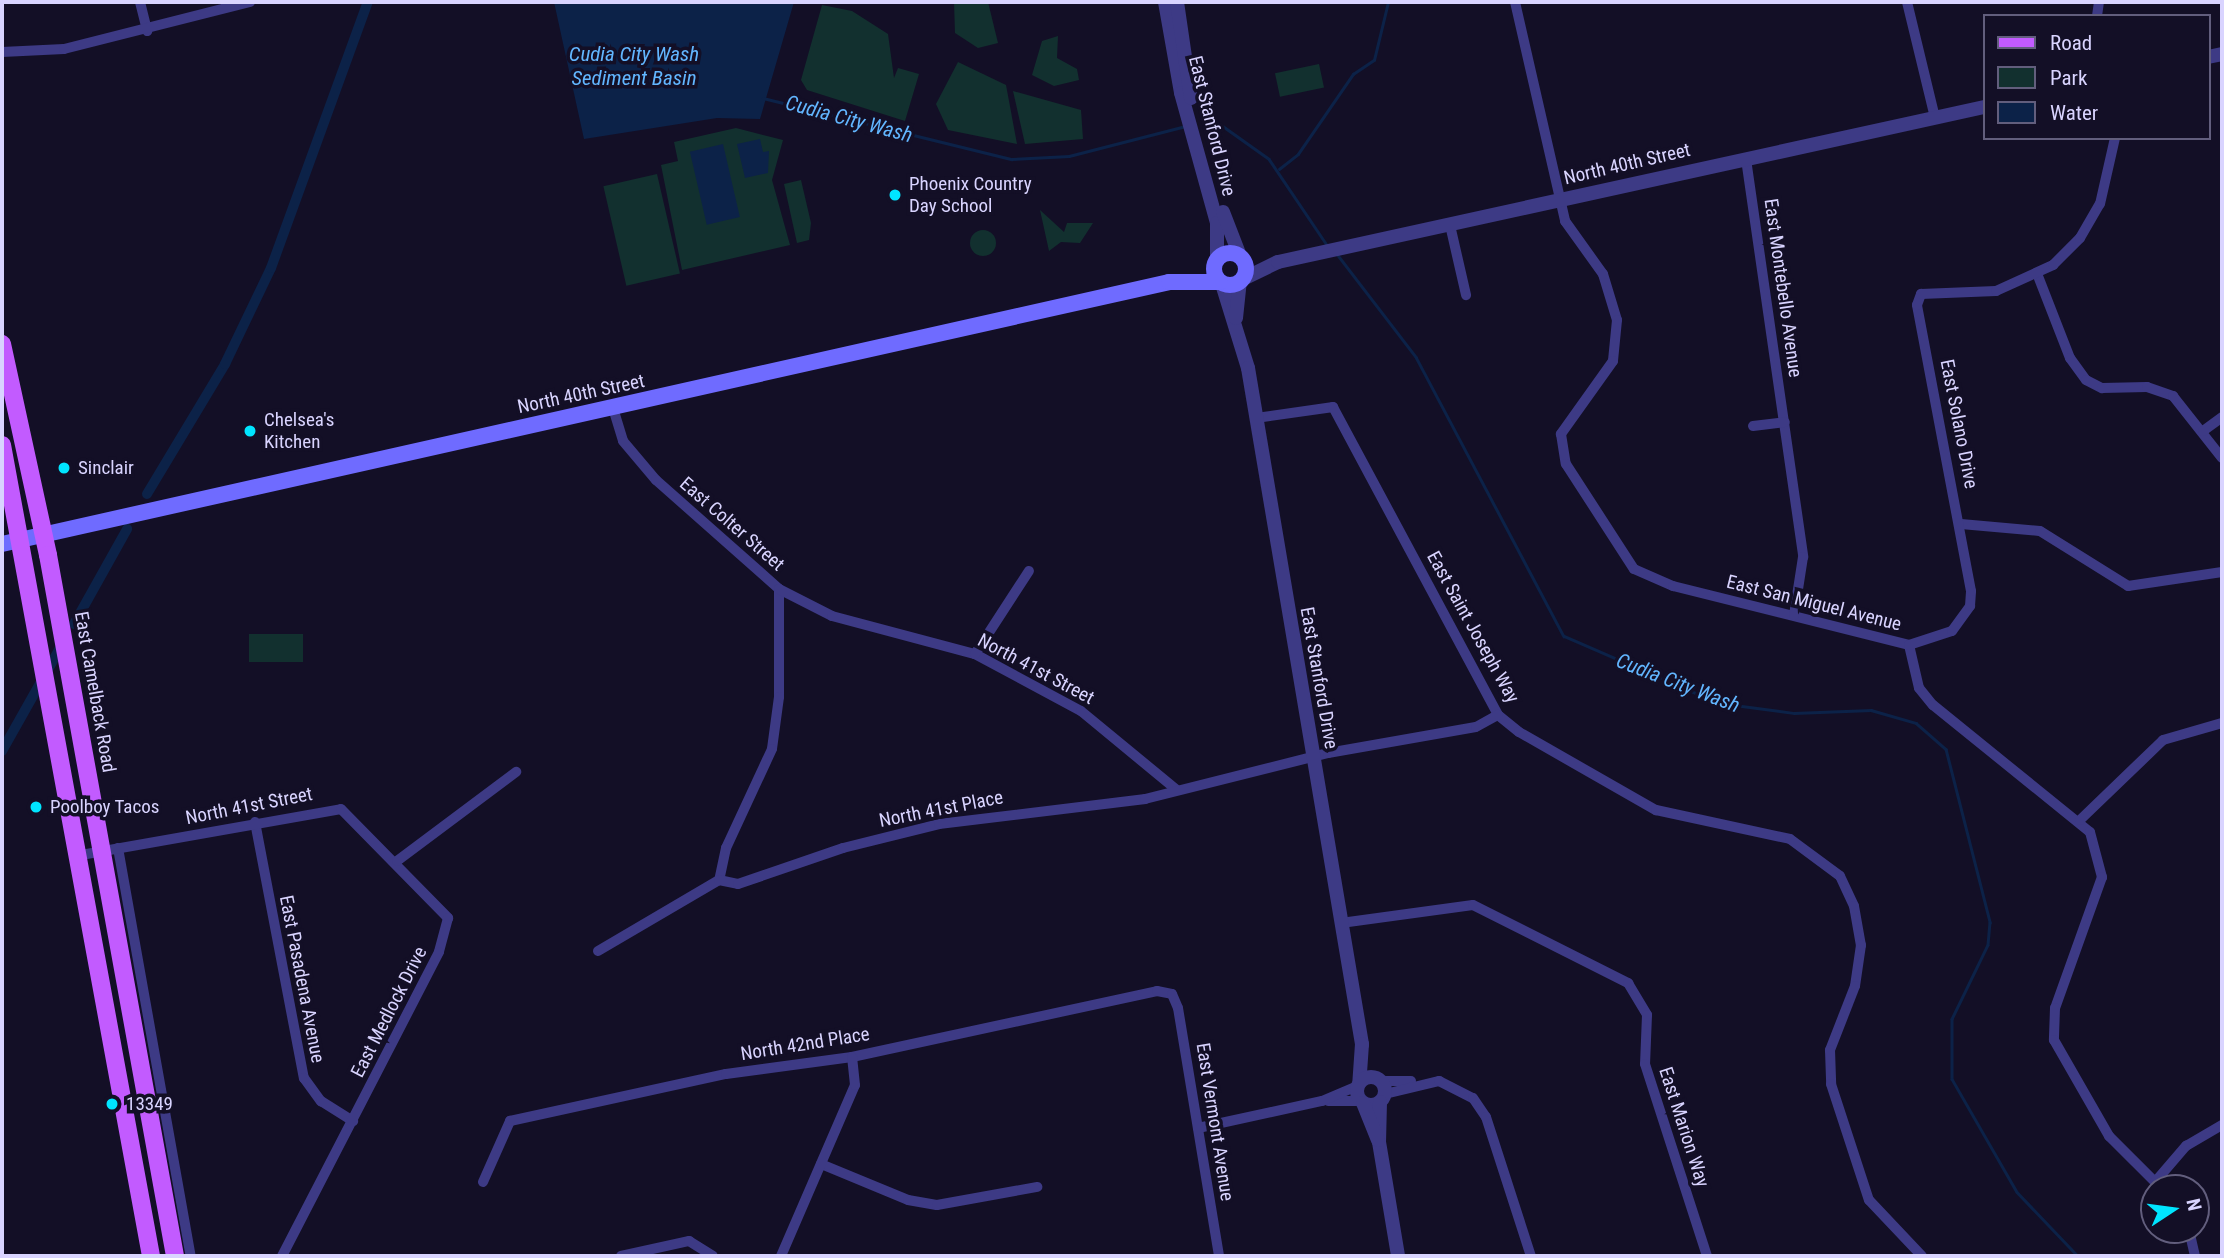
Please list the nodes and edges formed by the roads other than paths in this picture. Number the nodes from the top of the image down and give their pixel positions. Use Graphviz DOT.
graph roads {
  1 [pos="140,2"];
  2 [pos="250,2"];
  3 [pos="1165,2"];
  4 [pos="1177,2"];
  5 [pos="1515,2"];
  6 [pos="1907,2"];
  7 [pos="147,31"];
  8 [pos="2,52"];
  9 [pos="1982,107"];
  10 [pos="1935,118"];
  11 [pos="2115,140"];
  12 [pos="1746,159"];
  13 [pos="1561,201"];
  14 [pos="1450,225"];
  15 [pos="1241,257"];
  16 [pos="1216,261"];
  17 [pos="1278,262"];
  18 [pos="2038,276"];
  19 [pos="1242,281"];
  20 [pos="1169,282"];
  21 [pos="1221,283"];
  22 [pos="1466,295"];
  23 [pos="1236,318"];
  24 [pos="2,344"];
  25 [pos="613,408"];
  26 [pos="2222,417"];
  27 [pos="1256,418"];
  28 [pos="1785,422"];
  29 [pos="1753,426"];
  30 [pos="2203,431"];
  31 [pos="2,445"];
  32 [pos="2222,458"];
  33 [pos="1961,524"];
  34 [pos="44,534"];
  35 [pos="22,540"];
  36 [pos="2,544"];
  37 [pos="1029,571"];
  38 [pos="2222,572"];
  39 [pos="779,589"];
  40 [pos="1794,615"];
  41 [pos="1909,645"];
  42 [pos="975,653"];
  43 [pos="1498,715"];
  44 [pos="2222,726"];
  45 [pos="1313,760"];
  46 [pos="516,772"];
  47 [pos="1177,790"];
  48 [pos="341,809"];
  49 [pos="2080,820"];
  50 [pos="255,822"];
  51 [pos="110,849"];
  52 [pos="80,855"];
  53 [pos="397,861"];
  54 [pos="719,880"];
  55 [pos="1341,923"];
  56 [pos="597,951"];
  57 [pos="1172,994"];
  58 [pos="1362,1044"];
  59 [pos="852,1057"];
  60 [pos="1380,1089"];
  61 [pos="1360,1093"];
  62 [pos="353,1121"];
  63 [pos="2222,1125"];
  64 [pos="1198,1128"];
  65 [pos="1379,1142"];
  66 [pos="821,1164"];
  67 [pos="2147,1174"];
  68 [pos="2166,1174"];
  69 [pos="483,1182"];
  70 [pos="1037,1187"];
  71 [pos="151,1256"];
  72 [pos="175,1256"];
  73 [pos="191,1256"];
  74 [pos="282,1256"];
  75 [pos="621,1256"];
  76 [pos="713,1256"];
  77 [pos="781,1256"];
  78 [pos="1219,1256"];
  79 [pos="1398,1256"];
  80 [pos="1531,1256"];
  81 [pos="1707,1256"];
  82 [pos="1922,1256"];
  1 -- 7 [label="street"];
  2 -- 7 [label="street"];
  3 -- 16 [label="street, East Stanford Drive"];
  4 -- 15 [label="street, East Stanford Drive"];
  5 -- 13 [label="street"];
  6 -- 10 [label="street"];
  7 -- 8 [label="street"];
  9 -- 10 [label="street, North 40th Street"];
  10 -- 12 [label="street, North 40th Street"];
  11 -- 18 [label="street"];
  12 -- 13 [label="street, North 40th Street"];
  12 -- 28 [label="street, East Montebello Avenue"];
  13 -- 14 [label="street, North 40th Street"];
  13 -- 40 [label="street, East San Miguel Avenue"];
  14 -- 17 [label="street, North 40th Street"];
  14 -- 22 [label="street"];
  15 -- 16 [label="main road, North 40th Street"];
  15 -- 17 [label="street, North 40th Street"];
  15 -- 19 [label="main road"];
  16 -- 20 [label="main road, North 40th Street"];
  16 -- 21 [label="main road"];
  17 -- 19 [label="street, North 40th Street"];
  18 -- 30 [label="street"];
  18 -- 33 [label="street, East Solano Drive"];
  19 -- 21 [label="main road, North 40th Street"];
  19 -- 23 [label="street, East Stanford Drive"];
  20 -- 21 [label="main road, North 40th Street"];
  20 -- 25 [label="main road, North 40th Street"];
  21 -- 23 [label="street, East Stanford Drive"];
  23 -- 27 [label="street, East Stanford Drive"];
  24 -- 34 [label="main road, East Camelback Road"];
  25 -- 34 [label="main road, North 40th Street"];
  25 -- 39 [label="street, East Colter Street"];
  26 -- 30 [label="street"];
  27 -- 43 [label="street, East Saint Joseph Way"];
  27 -- 45 [label="street, East Stanford Drive"];
  28 -- 29 [label="street"];
  28 -- 40 [label="street, East Montebello Avenue"];
  30 -- 32 [label="street"];
  31 -- 35 [label="main road"];
  33 -- 38 [label="street"];
  33 -- 41 [label="street, East Solano Drive"];
  34 -- 35 [label="main road, North 40th Street"];
  34 -- 51 [label="main road, East Camelback Road"];
  35 -- 36 [label="main road, North 40th Street"];
  35 -- 52 [label="main road"];
  37 -- 42 [label="street"];
  39 -- 42 [label="street, North 41st Street"];
  39 -- 54 [label="street, East Colter Street"];
  40 -- 41 [label="street, East San Miguel Avenue"];
  41 -- 49 [label="street, East San Miguel Avenue"];
  42 -- 47 [label="street, North 41st Street"];
  43 -- 45 [label="street, North 41st Place"];
  43 -- 82 [label="street, East Saint Joseph Way"];
  44 -- 49 [label="street"];
  45 -- 47 [label="street, North 41st Place"];
  45 -- 55 [label="street, East Stanford Drive"];
  46 -- 53 [label="street"];
  47 -- 54 [label="street, North 41st Place"];
  48 -- 50 [label="street, North 41st Street"];
  48 -- 53 [label="street, East Medlock Drive"];
  49 -- 67 [label="street, East San Miguel Avenue"];
  50 -- 51 [label="street, North 41st Street"];
  50 -- 62 [label="street, East Pasadena Avenue"];
  51 -- 52 [label="street, North 41st Street"];
  51 -- 72 [label="main road, East Camelback Road"];
  51 -- 73 [label="street, East Camelback Road"];
  52 -- 71 [label="main road"];
  53 -- 62 [label="street, East Medlock Drive"];
  54 -- 56 [label="street, North 41st Place"];
  55 -- 58 [label="street, East Stanford Drive"];
  55 -- 81 [label="street, East Marion Way"];
  57 -- 59 [label="street, North 42nd Place"];
  57 -- 64 [label="street, East Vermont Avenue"];
  58 -- 60 [label="street, East Stanford Drive"];
  58 -- 61 [label="street, East Stanford Drive"];
  59 -- 66 [label="street"];
  59 -- 69 [label="street, North 42nd Place"];
  60 -- 61 [label="street"];
  60 -- 61 [label="street"];
  60 -- 65 [label="street, East Stanford Drive"];
  60 -- 80 [label="street"];
  61 -- 64 [label="street"];
  61 -- 65 [label="street, East Stanford Drive"];
  62 -- 74 [label="street, East Medlock Drive"];
  63 -- 68 [label="street"];
  64 -- 78 [label="street, East Vermont Avenue"];
  65 -- 79 [label="street, East Stanford Drive"];
  66 -- 70 [label="street"];
  66 -- 77 [label="street"];
  75 -- 76 [label="street"];
}
